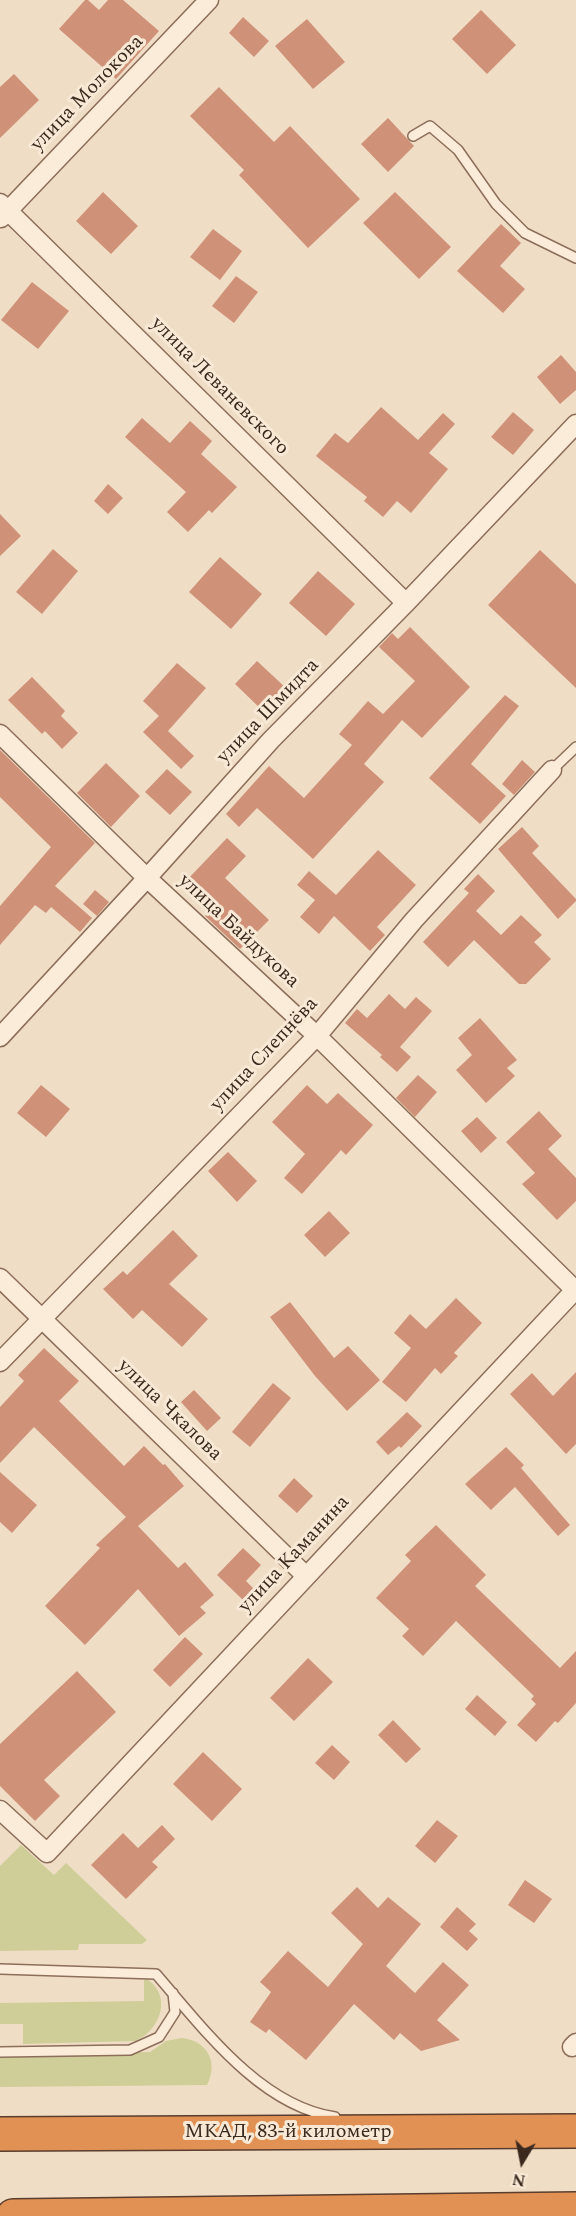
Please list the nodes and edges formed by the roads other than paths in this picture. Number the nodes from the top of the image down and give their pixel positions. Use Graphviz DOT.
graph roads {
  1 [pos="209,0"];
  2 [pos="413,136"];
  3 [pos="3,211"];
  4 [pos="576,258"];
  5 [pos="576,424"];
  6 [pos="406,603"];
  7 [pos="0,734"];
  8 [pos="576,747"];
  9 [pos="552,770"];
  10 [pos="147,878"];
  11 [pos="317,1036"];
  12 [pos="0,1037"];
  13 [pos="0,1278"];
  14 [pos="575,1289"];
  15 [pos="43,1319"];
  16 [pos="0,1362"];
  17 [pos="306,1576"];
  18 [pos="0,1810"];
  19 [pos="0,1970"];
  20 [pos="173,1993"];
  21 [pos="0,2052"];
  22 [pos="344,2119"];
  23 [pos="366,2122"];
  24 [pos="576,2131"];
  25 [pos="432,2133"];
  26 [pos="0,2134"];
  27 [pos="576,2209"];
  28 [pos="13,2216"];
  1 -- 3 [label="street, улица Молокова"];
  2 -- 4 [label="lane"];
  3 -- 6 [label="street, улица Леваневского"];
  5 -- 6 [label="street, улица Шмидта"];
  6 -- 10 [label="street, улица Шмидта"];
  7 -- 10 [label="street, улица Байдукова"];
  8 -- 9 [label="lane"];
  9 -- 11 [label="street, улица Слепнёва"];
  10 -- 11 [label="street, улица Байдукова"];
  10 -- 12 [label="street, улица Шмидта"];
  11 -- 14 [label="street, улица Байдукова"];
  11 -- 15 [label="street, улица Слепнёва"];
  13 -- 15 [label="street, улица Чкалова"];
  14 -- 17 [label="street, улица Каманина"];
  15 -- 16 [label="street, улица Слепнёва"];
  15 -- 17 [label="street, улица Чкалова"];
  17 -- 18 [label="street, улица Каманина"];
  19 -- 20 [label="lane"];
  20 -- 21 [label="lane"];
  20 -- 22 [label="lane"];
  23 -- 25 [label="lane"];
  24 -- 25 [label="highway, МКАД, 83-й километр"];
  25 -- 26 [label="highway, МКАД, 83-й километр"];
  27 -- 28 [label="highway"];
}
